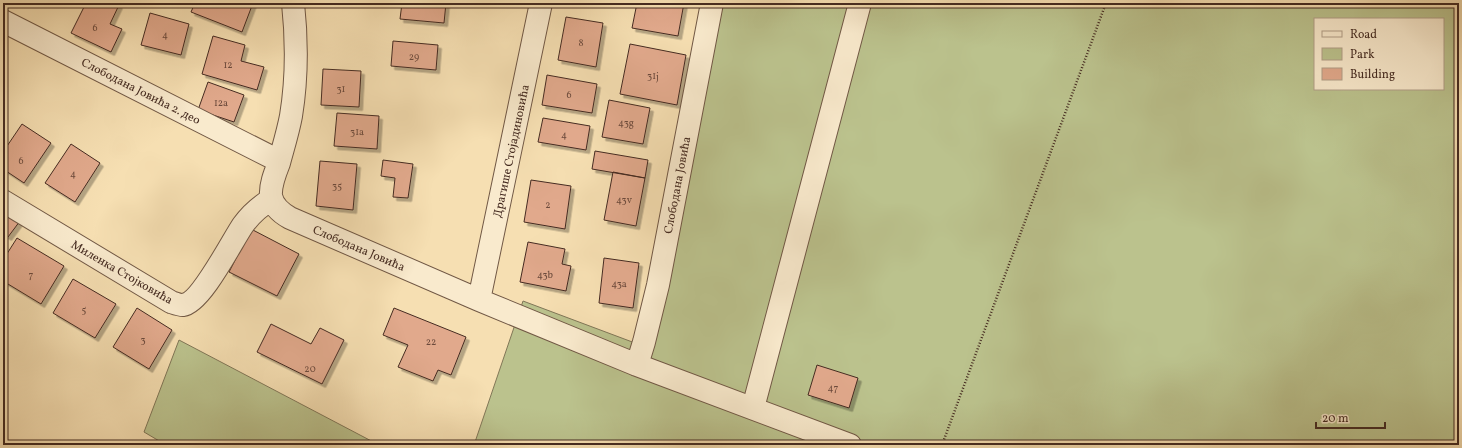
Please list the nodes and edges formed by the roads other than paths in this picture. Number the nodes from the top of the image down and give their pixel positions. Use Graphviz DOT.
graph roads {
  1 [pos="293,3"];
  2 [pos="541,3"];
  3 [pos="712,3"];
  4 [pos="860,3"];
  5 [pos="3,21"];
  6 [pos="279,161"];
  7 [pos="272,199"];
  8 [pos="3,201"];
  9 [pos="479,300"];
  10 [pos="637,365"];
  11 [pos="753,408"];
  12 [pos="850,445"];
  1 -- 6 [label="street"];
  2 -- 9 [label="street, Драгише Стојадиновића"];
  3 -- 10 [label="street, Слободана Јовића"];
  4 -- 11 [label="street"];
  5 -- 6 [label="street, Слободана Јовића 2. део"];
  6 -- 7 [label="street"];
  7 -- 8 [label="street, Миленка Стојковића"];
  7 -- 9 [label="street, Слободана Јовића"];
  9 -- 10 [label="street, Слободана Јовића"];
  10 -- 11 [label="street, Слободана Јовића"];
  11 -- 12 [label="street, Слободана Јовића"];
}
